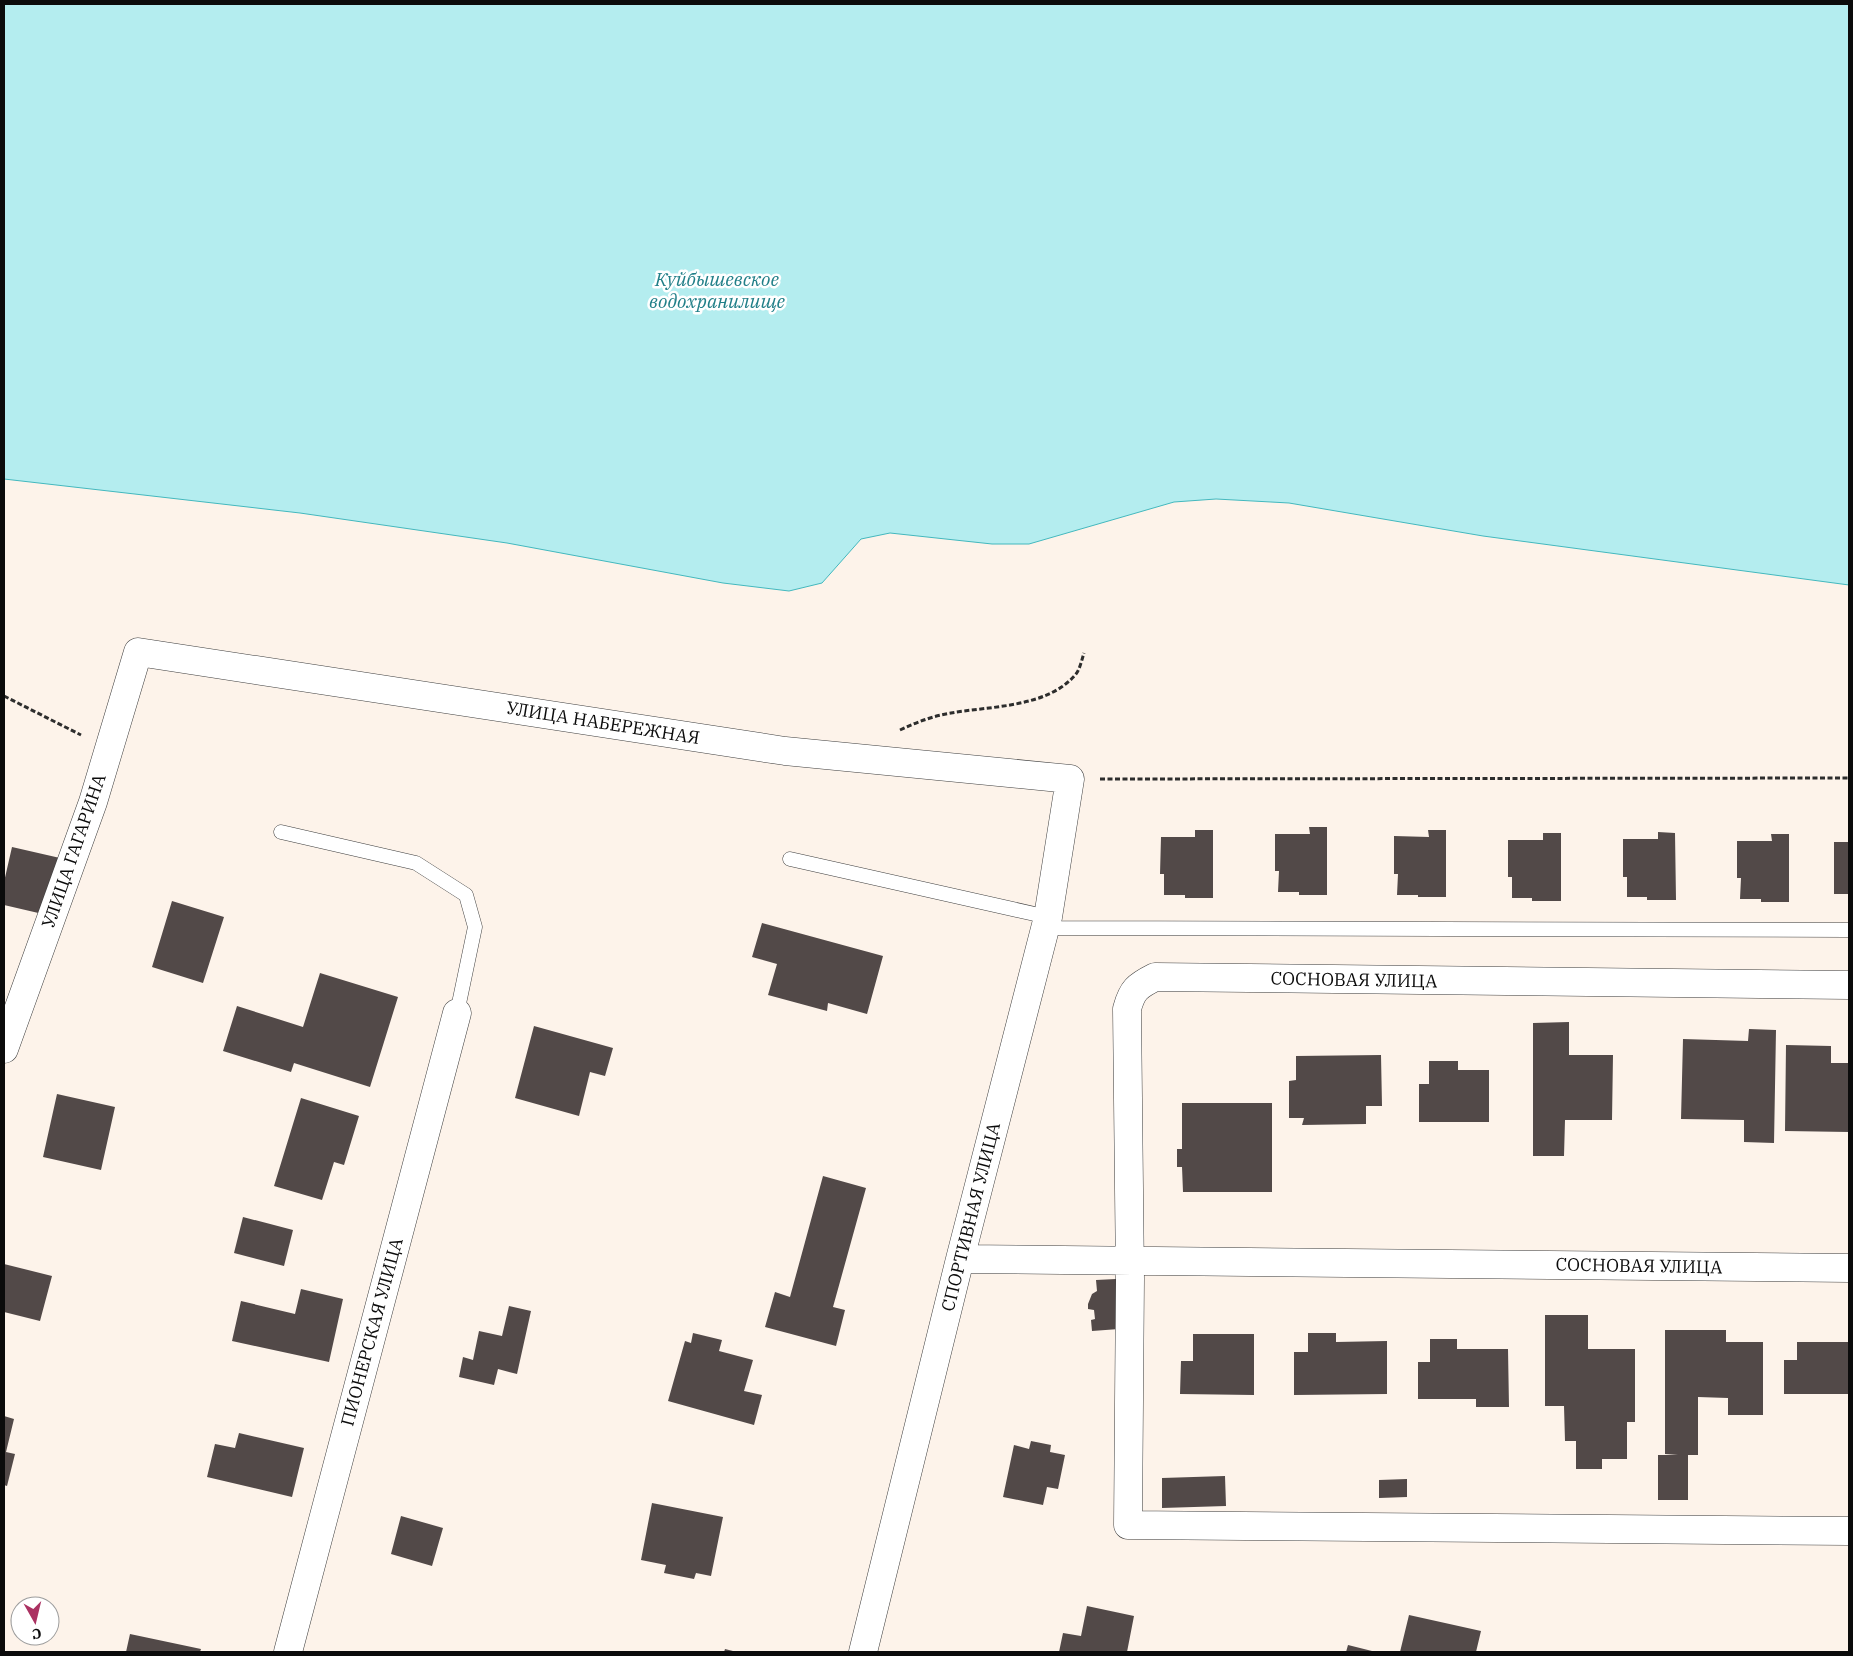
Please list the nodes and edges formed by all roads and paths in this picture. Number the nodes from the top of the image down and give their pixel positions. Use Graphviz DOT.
graph roads {
  1 [pos="138,652"];
  2 [pos="1084,653"];
  3 [pos="4,696"];
  4 [pos="109,749"];
  5 [pos="858,758"];
  6 [pos="1849,778"];
  7 [pos="1070,779"];
  8 [pos="281,832"];
  9 [pos="790,859"];
  10 [pos="1046,923"];
  11 [pos="1849,930"];
  12 [pos="1849,985"];
  13 [pos="457,1013"];
  14 [pos="4,1049"];
  15 [pos="960,1259"];
  16 [pos="1849,1268"];
  17 [pos="1130,1270"];
  18 [pos="1849,1531"];
  19 [pos="288,1652"];
  20 [pos="863,1652"];
  1 -- 4 [label="street, УЛИЦА ГАГАРИНА"];
  1 -- 5 [label="street, УЛИЦА НАБЕРЕЖНАЯ"];
  2 -- 5 [label="path"];
  3 -- 4 [label="path"];
  4 -- 14 [label="street, УЛИЦА ГАГАРИНА"];
  5 -- 7 [label="street, УЛИЦА НАБЕРЕЖНАЯ"];
  6 -- 7 [label="path"];
  7 -- 10 [label="street, СПОРТИВНАЯ УЛИЦА"];
  8 -- 13 [label="lane"];
  9 -- 10 [label="lane"];
  10 -- 11 [label="lane"];
  10 -- 15 [label="street, СПОРТИВНАЯ УЛИЦА"];
  12 -- 17 [label="street, СОСНОВАЯ УЛИЦА"];
  13 -- 19 [label="street, ПИОНЕРСКАЯ УЛИЦА"];
  15 -- 17 [label="street, СОСНОВАЯ УЛИЦА"];
  15 -- 20 [label="street, СПОРТИВНАЯ УЛИЦА"];
  16 -- 17 [label="street, СОСНОВАЯ УЛИЦА"];
  17 -- 18 [label="street"];
}
